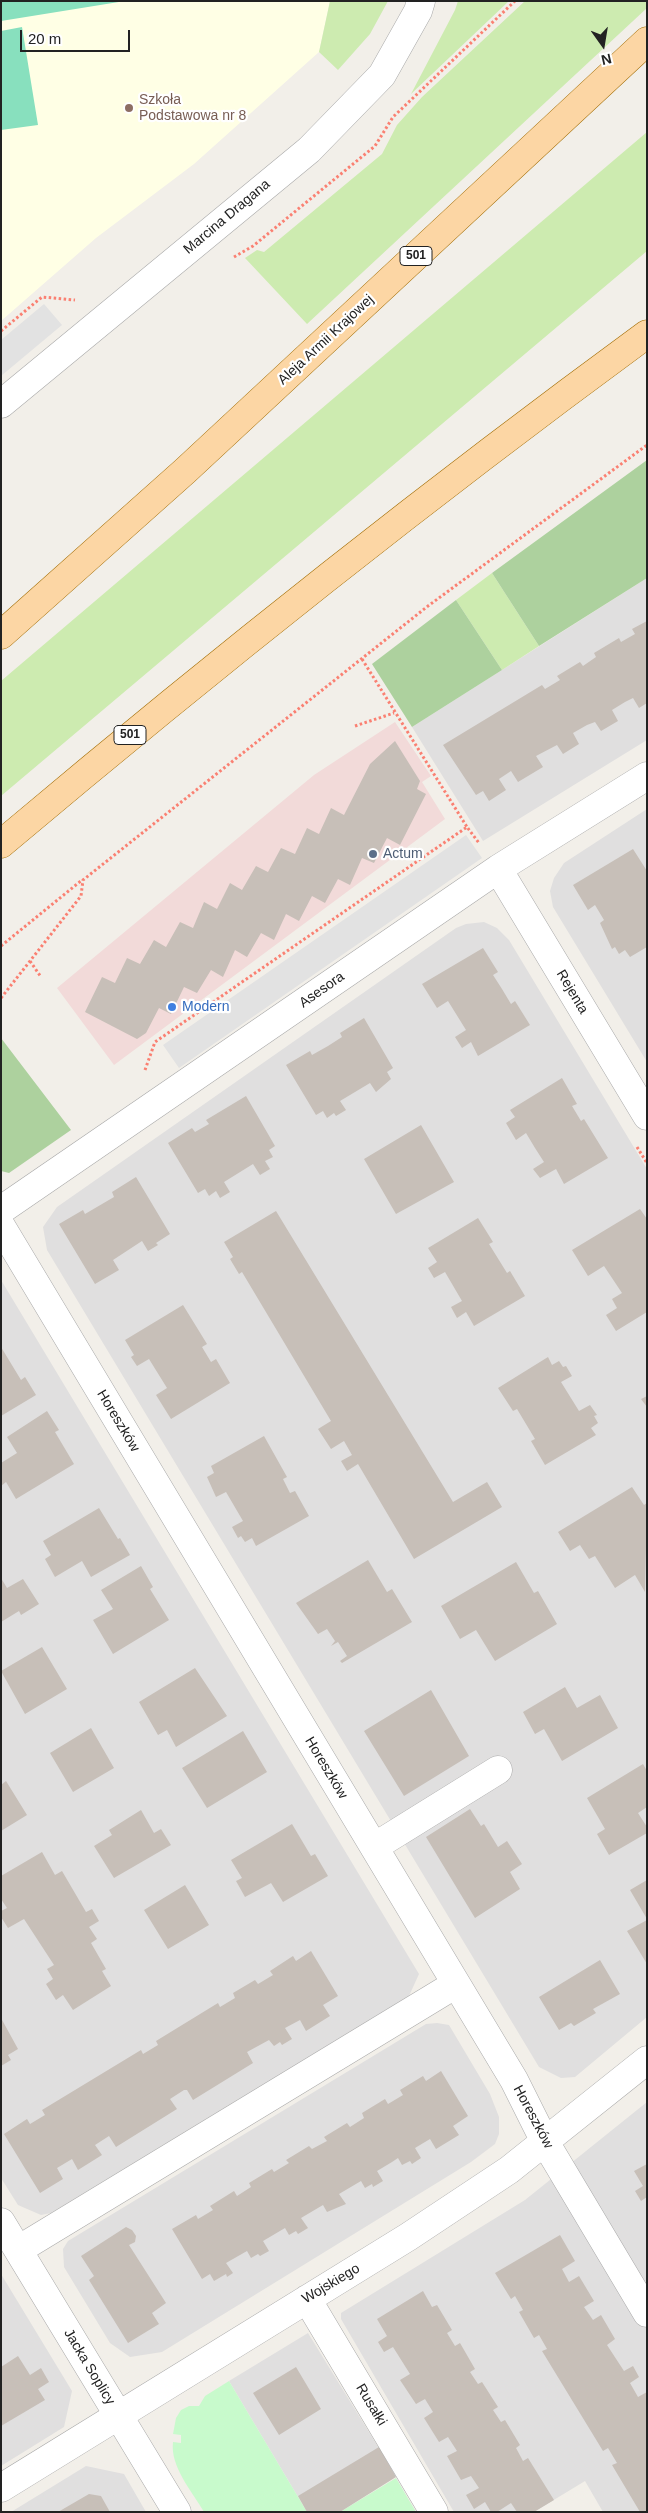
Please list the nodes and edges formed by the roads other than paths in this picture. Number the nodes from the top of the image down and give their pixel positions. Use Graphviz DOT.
graph roads {
  1 [pos="421,1"];
  2 [pos="647,41"];
  3 [pos="647,334"];
  4 [pos="1,404"];
  5 [pos="1,635"];
  6 [pos="647,776"];
  7 [pos="1,844"];
  8 [pos="498,869"];
  9 [pos="647,1116"];
  10 [pos="1,1210"];
  11 [pos="1,1226"];
  12 [pos="498,1770"];
  13 [pos="374,1847"];
  14 [pos="456,1984"];
  15 [pos="647,2060"];
  16 [pos="545,2142"];
  17 [pos="1,2222"];
  18 [pos="18,2250"];
  19 [pos="307,2299"];
  20 [pos="647,2313"];
  21 [pos="118,2414"];
  22 [pos="1,2488"];
  23 [pos="177,2512"];
  24 [pos="434,2512"];
  1 -- 4 [label="street, Marcina Dragana"];
  2 -- 5 [label="main road, Aleja Armii Krajowej / 501"];
  3 -- 7 [label="main road, 501"];
  6 -- 8 [label="street, Asesora"];
  8 -- 9 [label="street, Rejenta"];
  8 -- 10 [label="street, Asesora"];
  11 -- 13 [label="street, Horeszków"];
  12 -- 13 [label="street"];
  13 -- 14 [label="street, Horeszków"];
  14 -- 16 [label="street, Horeszków"];
  14 -- 18 [label="street"];
  15 -- 16 [label="street, Wojskiego"];
  16 -- 19 [label="street, Wojskiego"];
  16 -- 20 [label="street, Horeszków"];
  17 -- 18 [label="street, Jacka Soplicy"];
  18 -- 21 [label="street, Jacka Soplicy"];
  19 -- 21 [label="street, Wojskiego"];
  19 -- 24 [label="street, Rusałki"];
  21 -- 22 [label="street, Wojskiego"];
  21 -- 23 [label="street, Jacka Soplicy"];
}
